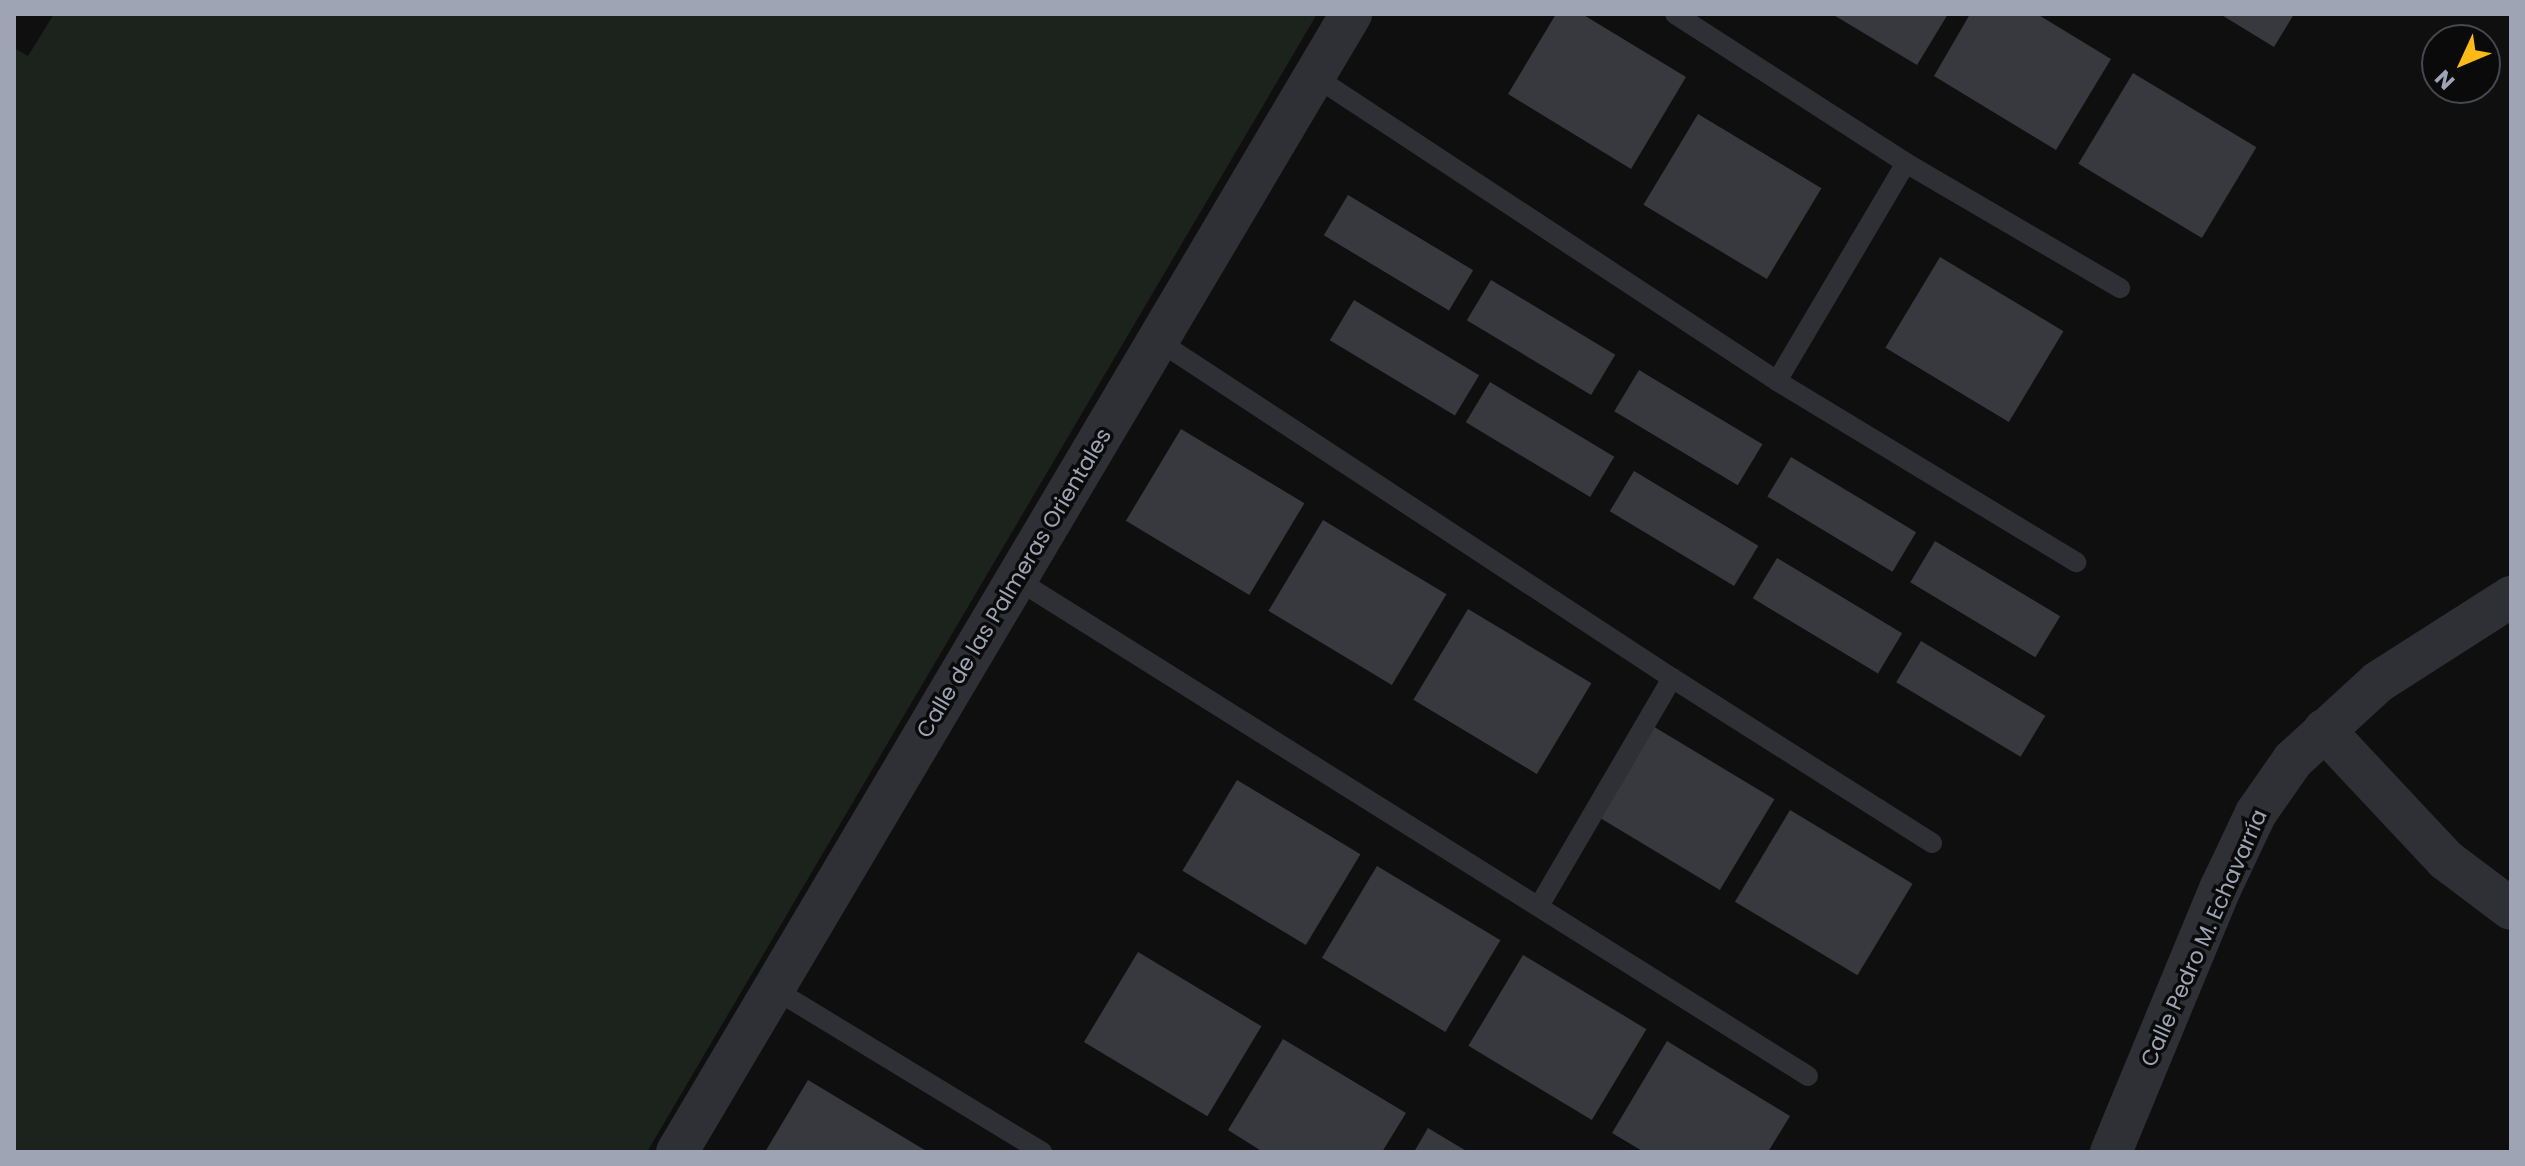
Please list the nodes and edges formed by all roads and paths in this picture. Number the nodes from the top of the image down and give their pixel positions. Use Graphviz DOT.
graph roads {
  1 [pos="1351,14"];
  2 [pos="1675,14"];
  3 [pos="1314,76"];
  4 [pos="1906,163"];
  5 [pos="2120,288"];
  6 [pos="1157,340"];
  7 [pos="1777,381"];
  8 [pos="2076,562"];
  9 [pos="1016,579"];
  10 [pos="2511,597"];
  11 [pos="1672,678"];
  12 [pos="2324,730"];
  13 [pos="1932,843"];
  14 [pos="1539,906"];
  15 [pos="2511,909"];
  16 [pos="774,989"];
  17 [pos="1808,1076"];
  18 [pos="677,1152"];
  19 [pos="1042,1152"];
  20 [pos="2111,1152"];
  1 -- 3 [label="street, Calle de las Palmeras Orientales"];
  2 -- 4 [label="lane"];
  3 -- 6 [label="street, Calle de las Palmeras Orientales"];
  3 -- 7 [label="lane"];
  4 -- 5 [label="lane"];
  4 -- 7 [label="lane"];
  6 -- 9 [label="street, Calle de las Palmeras Orientales"];
  6 -- 11 [label="lane"];
  7 -- 8 [label="lane"];
  9 -- 14 [label="lane"];
  9 -- 16 [label="street, Calle de las Palmeras Orientales"];
  10 -- 12 [label="street, Calle Pedro M. Echavarría"];
  11 -- 13 [label="lane"];
  11 -- 14 [label="lane"];
  12 -- 15 [label="street"];
  12 -- 20 [label="street, Calle Pedro M. Echavarría"];
  14 -- 17 [label="lane"];
  16 -- 18 [label="street, Calle de las Palmeras Orientales"];
  16 -- 19 [label="lane"];
}
